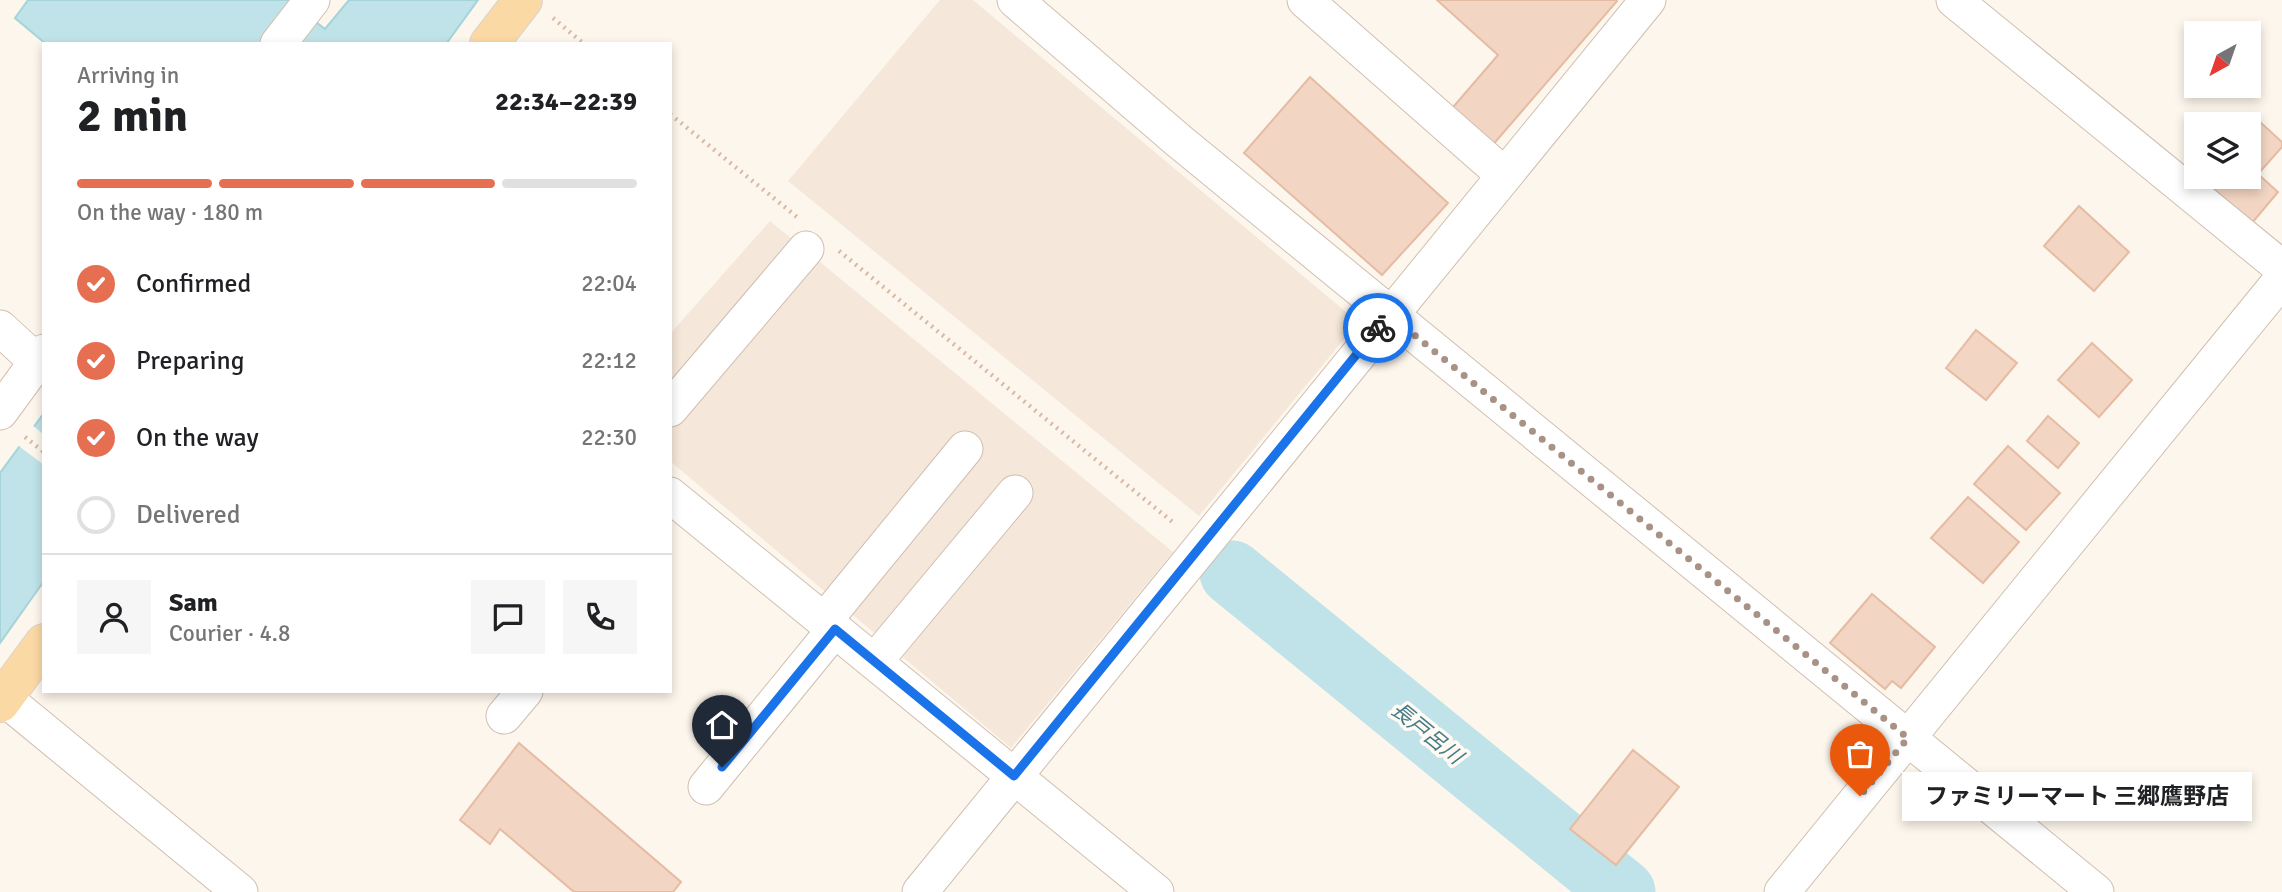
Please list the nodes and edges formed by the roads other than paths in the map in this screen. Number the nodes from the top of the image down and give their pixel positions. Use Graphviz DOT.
graph roads {
  1 [pos="1015,0"];
  2 [pos="1305,0"];
  3 [pos="1648,0"];
  4 [pos="1954,0"];
  5 [pos="308,4"];
  6 [pos="533,5"];
  7 [pos="280,42"];
  8 [pos="491,42"];
  9 [pos="1504,175"];
  10 [pos="813,238"];
  11 [pos="2282,268"];
  12 [pos="2282,279"];
  13 [pos="1390,315"];
  14 [pos="0,328"];
  15 [pos="40,357"];
  16 [pos="672,407"];
  17 [pos="0,412"];
  18 [pos="965,449"];
  19 [pos="1015,493"];
  20 [pos="674,506"];
  21 [pos="830,625"];
  22 [pos="42,646"];
  23 [pos="875,661"];
  24 [pos="2,701"];
  25 [pos="1908,738"];
  26 [pos="1014,776"];
  27 [pos="706,787"];
  28 [pos="240,892"];
  29 [pos="920,892"];
  30 [pos="1156,892"];
  31 [pos="1782,892"];
  32 [pos="2096,892"];
  1 -- 13 [label="street"];
  2 -- 9 [label="street"];
  3 -- 9 [label="street"];
  4 -- 11 [label="street"];
  5 -- 7 [label="street"];
  6 -- 8 [label="main road"];
  9 -- 13 [label="street"];
  10 -- 16 [label="street"];
  12 -- 25 [label="street"];
  13 -- 25 [label="street"];
  13 -- 26 [label="street"];
  14 -- 15 [label="street"];
  15 -- 17 [label="street"];
  18 -- 21 [label="street"];
  19 -- 23 [label="street"];
  20 -- 21 [label="street"];
  21 -- 23 [label="street"];
  21 -- 27 [label="street"];
  22 -- 24 [label="main road"];
  23 -- 26 [label="street"];
  24 -- 28 [label="street"];
  25 -- 31 [label="street"];
  25 -- 32 [label="street"];
  26 -- 29 [label="street"];
  26 -- 30 [label="street"];
}
